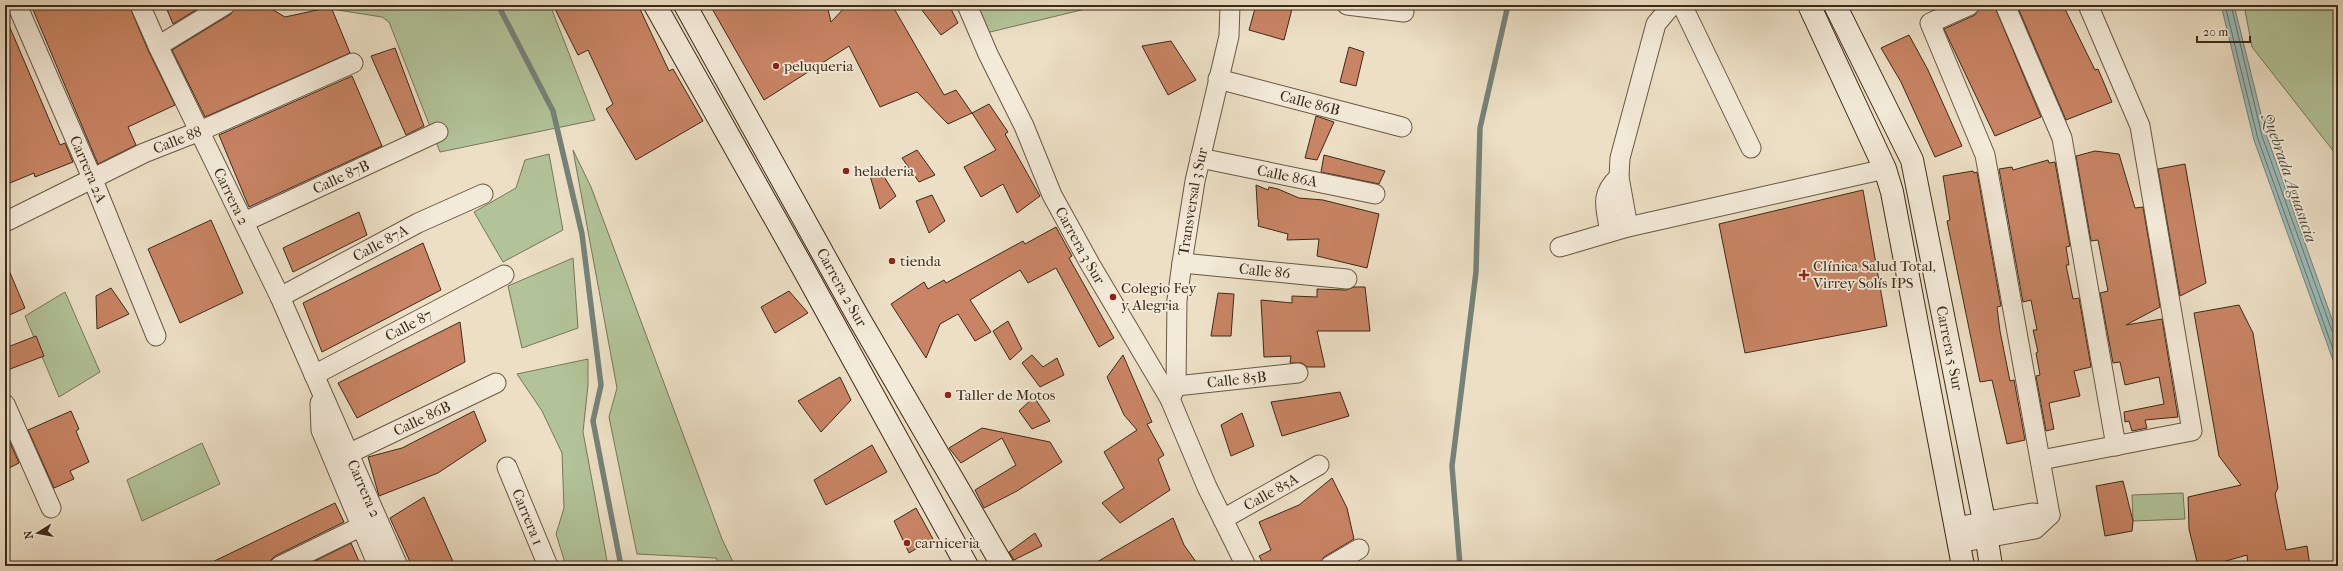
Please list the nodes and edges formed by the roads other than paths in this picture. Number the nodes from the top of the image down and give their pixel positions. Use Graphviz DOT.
graph roads {
  1 [pos="17,5"];
  2 [pos="140,5"];
  3 [pos="225,5"];
  4 [pos="655,5"];
  5 [pos="685,5"];
  6 [pos="967,5"];
  7 [pos="1230,5"];
  8 [pos="1347,5"];
  9 [pos="1672,5"];
  10 [pos="1682,5"];
  11 [pos="1809,5"];
  12 [pos="1835,5"];
  13 [pos="1970,5"];
  14 [pos="2005,5"];
  15 [pos="2088,5"];
  16 [pos="1404,12"];
  17 [pos="158,46"];
  18 [pos="353,64"];
  19 [pos="1218,80"];
  20 [pos="1402,127"];
  21 [pos="200,132"];
  22 [pos="438,132"];
  23 [pos="1751,148"];
  24 [pos="1200,158"];
  25 [pos="1885,169"];
  26 [pos="1619,177"];
  27 [pos="93,180"];
  28 [pos="483,194"];
  29 [pos="1375,194"];
  30 [pos="5,222"];
  31 [pos="244,222"];
  32 [pos="1628,227"];
  33 [pos="1610,232"];
  34 [pos="1560,247"];
  35 [pos="1182,263"];
  36 [pos="504,275"];
  37 [pos="836,276"];
  38 [pos="1347,279"];
  39 [pos="814,289"];
  40 [pos="280,297"];
  41 [pos="156,336"];
  42 [pos="1298,374"];
  43 [pos="316,382"];
  44 [pos="496,383"];
  45 [pos="1173,393"];
  46 [pos="5,404"];
  47 [pos="2116,446"];
  48 [pos="348,454"];
  49 [pos="2041,460"];
  50 [pos="1319,465"];
  51 [pos="507,467"];
  52 [pos="51,508"];
  53 [pos="1223,519"];
  54 [pos="362,526"];
  55 [pos="1986,530"];
  56 [pos="1957,535"];
  57 [pos="1359,549"];
  58 [pos="1240,564"];
  59 [pos="280,566"];
  60 [pos="378,566"];
  61 [pos="398,566"];
  62 [pos="548,566"];
  63 [pos="966,566"];
  64 [pos="1003,566"];
  65 [pos="1330,566"];
  66 [pos="1963,566"];
  67 [pos="1991,566"];
  1 -- 27 [label="street, Carrera 2A"];
  2 -- 17 [label="street, Carrera 2"];
  3 -- 17 [label="street"];
  4 -- 39 [label="street, Carrera 2 Sur"];
  5 -- 37 [label="street, Carrera 2 Sur"];
  6 -- 45 [label="street, Carrera 3 Sur"];
  7 -- 19 [label="street, Transversal 3 Sur"];
  8 -- 16 [label="street"];
  9 -- 26 [label="street"];
  10 -- 23 [label="street"];
  11 -- 25 [label="street, Carrera 5 Sur"];
  12 -- 55 [label="street, Carrera 5 Sur"];
  13 -- 49 [label="street"];
  14 -- 47 [label="street"];
  15 -- 47 [label="street"];
  17 -- 21 [label="street, Carrera 2"];
  18 -- 21 [label="street, Calle 88"];
  19 -- 20 [label="street, Calle 86B"];
  19 -- 24 [label="street, Transversal 3 Sur"];
  21 -- 27 [label="street, Calle 88"];
  21 -- 31 [label="street, Carrera 2"];
  22 -- 31 [label="street, Calle 87B"];
  24 -- 29 [label="street, Calle 86A"];
  24 -- 35 [label="street, Transversal 3 Sur"];
  25 -- 32 [label="street"];
  25 -- 56 [label="street, Carrera 5 Sur"];
  26 -- 32 [label="street"];
  26 -- 33 [label="street"];
  27 -- 30 [label="street, Calle 88"];
  27 -- 41 [label="street, Carrera 2A"];
  28 -- 40 [label="street, Calle 87A"];
  31 -- 40 [label="street, Carrera 2"];
  32 -- 33 [label="street"];
  33 -- 34 [label="street"];
  35 -- 38 [label="street, Calle 86"];
  35 -- 45 [label="street, Transversal 3 Sur"];
  36 -- 43 [label="street, Calle 87"];
  37 -- 39 [label="street"];
  37 -- 64 [label="street, Carrera 2 Sur"];
  39 -- 63 [label="street, Carrera 2 Sur"];
  40 -- 43 [label="street, Carrera 2"];
  42 -- 45 [label="street, Calle 85B"];
  43 -- 48 [label="street, Carrera 2"];
  43 -- 54 [label="street, Carrera 2"];
  44 -- 48 [label="street, Calle 86B"];
  45 -- 53 [label="street, Carrera 3 Sur"];
  46 -- 52 [label="street"];
  47 -- 49 [label="street"];
  48 -- 61 [label="street, Carrera 2"];
  49 -- 55 [label="street"];
  50 -- 53 [label="street, Calle 85A"];
  51 -- 62 [label="street, Carrera 1"];
  53 -- 58 [label="street, Carrera 3 Sur"];
  54 -- 59 [label="street"];
  54 -- 60 [label="street, Carrera 2"];
  55 -- 56 [label="street"];
  55 -- 67 [label="street, Carrera 5 Sur"];
  56 -- 66 [label="street, Carrera 5 Sur"];
  57 -- 65 [label="street"];
}
